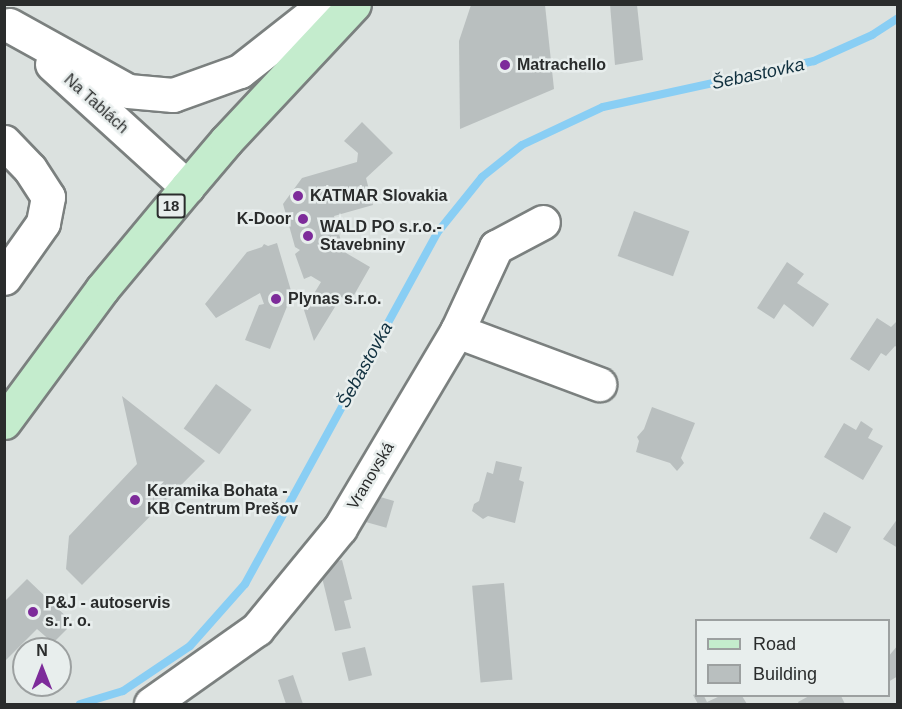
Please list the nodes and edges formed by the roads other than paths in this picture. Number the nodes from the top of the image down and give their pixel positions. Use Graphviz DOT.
graph roads {
  1 [pos="325,4"];
  2 [pos="354,4"];
  3 [pos="7,22"];
  4 [pos="4,142"];
  5 [pos="187,187"];
  6 [pos="543,222"];
  7 [pos="4,278"];
  8 [pos="457,332"];
  9 [pos="599,384"];
  10 [pos="4,422"];
  11 [pos="151,705"];
  1 -- 3 [label="street"];
  2 -- 5 [label="main road, 18"];
  3 -- 5 [label="street, Na Tablách"];
  4 -- 7 [label="street"];
  5 -- 10 [label="main road, 18"];
  6 -- 8 [label="street, Vranovská"];
  8 -- 9 [label="street"];
  8 -- 11 [label="street, Vranovská"];
}
